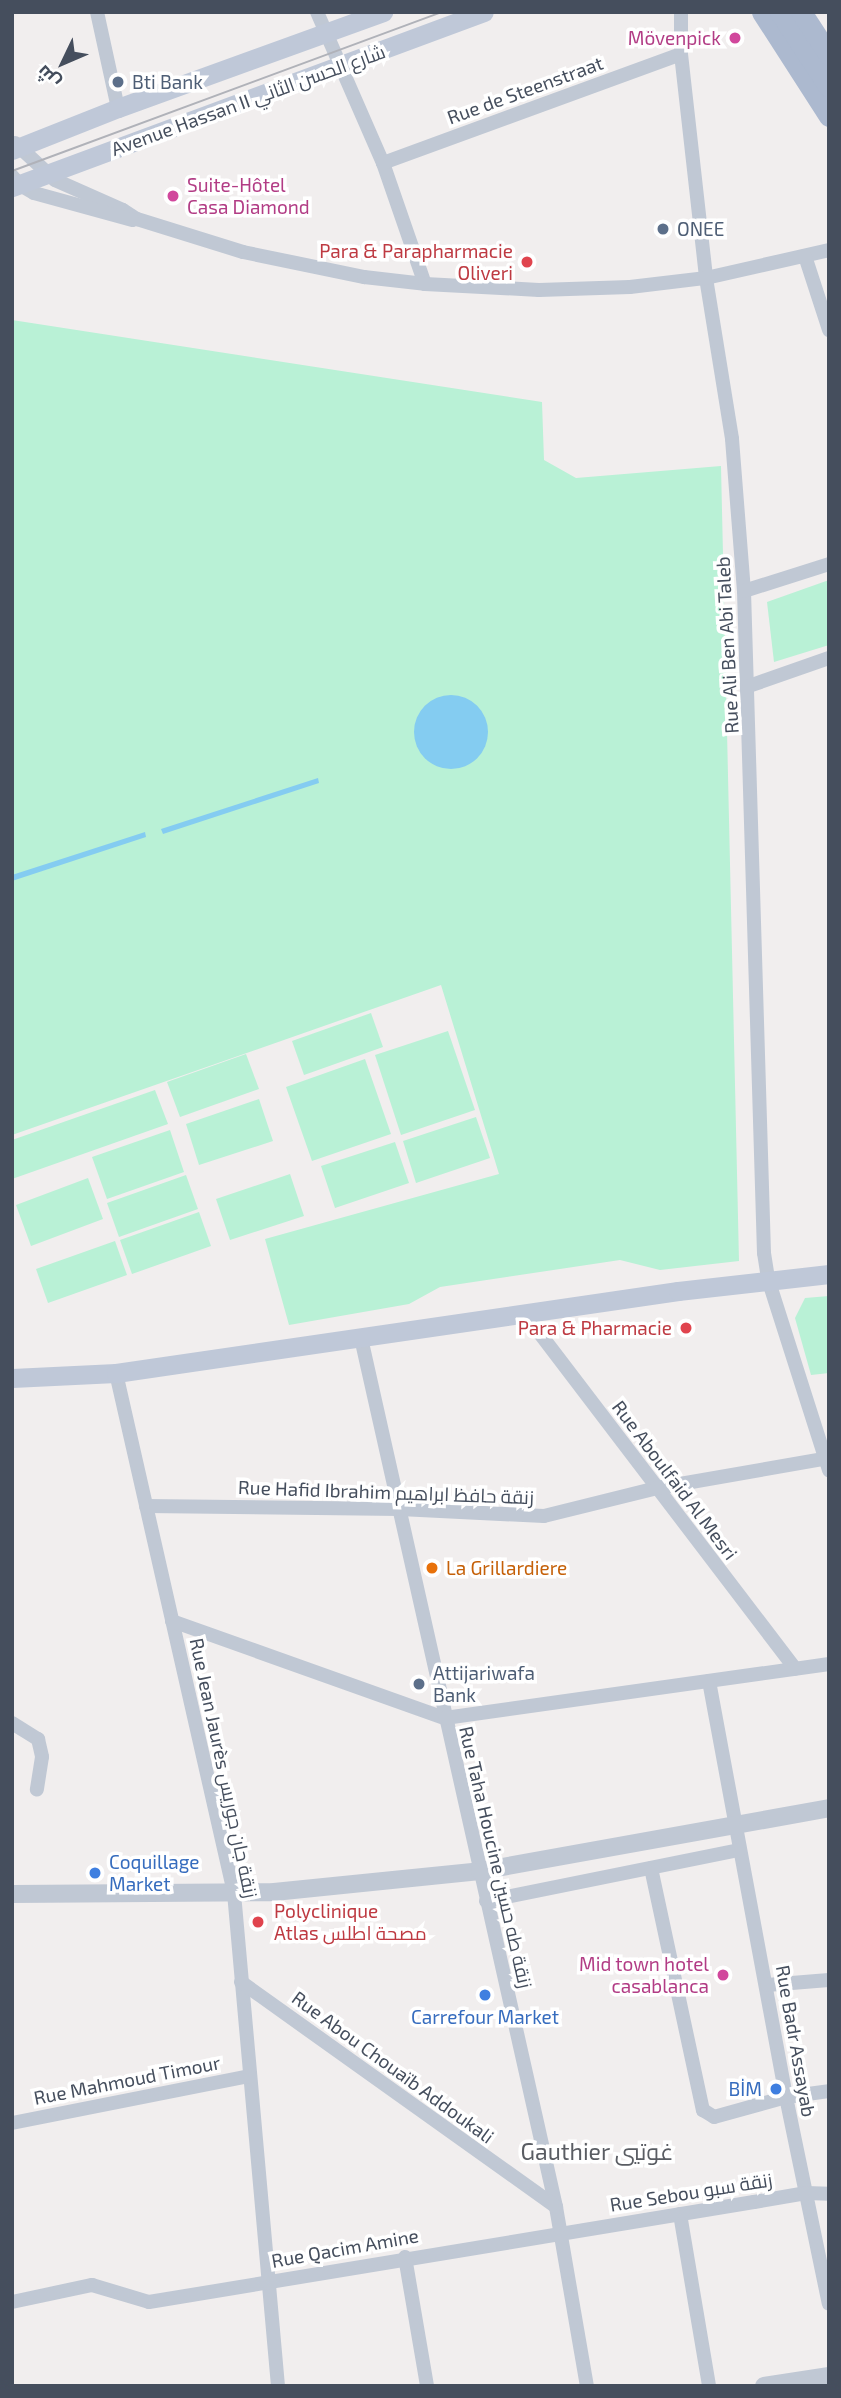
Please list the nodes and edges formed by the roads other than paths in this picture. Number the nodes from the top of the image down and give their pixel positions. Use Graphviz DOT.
graph roads {
  1 [pos="97,12"];
  2 [pos="317,12"];
  3 [pos="383,12"];
  4 [pos="484,12"];
  5 [pos="681,12"];
  6 [pos="762,12"];
  7 [pos="780,12"];
  8 [pos="802,12"];
  9 [pos="327,34"];
  10 [pos="681,54"];
  11 [pos="829,55"];
  12 [pos="342,66"];
  13 [pos="829,87"];
  14 [pos="118,108"];
  15 [pos="829,116"];
  16 [pos="15,146"];
  17 [pos="383,163"];
  18 [pos="48,174"];
  19 [pos="15,183"];
  20 [pos="136,219"];
  21 [pos="829,250"];
  22 [pos="805,256"];
  23 [pos="706,278"];
  24 [pos="425,284"];
  25 [pos="829,330"];
  26 [pos="829,564"];
  27 [pos="744,591"];
  28 [pos="829,658"];
  29 [pos="750,686"];
  30 [pos="829,1274"];
  31 [pos="768,1279"];
  32 [pos="525,1314"];
  33 [pos="361,1338"];
  34 [pos="116,1373"];
  35 [pos="12,1378"];
  36 [pos="828,1462"];
  37 [pos="657,1488"];
  38 [pos="146,1506"];
  39 [pos="400,1509"];
  40 [pos="172,1621"];
  41 [pos="829,1664"];
  42 [pos="795,1669"];
  43 [pos="709,1681"];
  44 [pos="445,1718"];
  45 [pos="12,1723"];
  46 [pos="37,1790"];
  47 [pos="829,1808"];
  48 [pos="736,1826"];
  49 [pos="739,1850"];
  50 [pos="651,1868"];
  51 [pos="480,1871"];
  52 [pos="234,1893"];
  53 [pos="12,1894"];
  54 [pos="486,1901"];
  55 [pos="829,1980"];
  56 [pos="241,1982"];
  57 [pos="767,1985"];
  58 [pos="249,2076"];
  59 [pos="829,2091"];
  60 [pos="786,2097"];
  61 [pos="12,2123"];
  62 [pos="806,2193"];
  63 [pos="829,2194"];
  64 [pos="556,2207"];
  65 [pos="680,2214"];
  66 [pos="561,2233"];
  67 [pos="405,2257"];
  68 [pos="267,2281"];
  69 [pos="12,2302"];
  70 [pos="829,2304"];
  71 [pos="829,2376"];
  72 [pos="278,2386"];
  73 [pos="427,2386"];
  74 [pos="587,2386"];
  75 [pos="709,2386"];
  76 [pos="764,2386"];
  1 -- 14 [label="street"];
  2 -- 9 [label="street"];
  3 -- 9 [label="main road, Avenue Hassan II شارع الحسن الثاني"];
  4 -- 12 [label="main road, Avenue Hassan II شارع الحسن الثاني"];
  5 -- 10 [label="street, Rue Ali Ben Abi Taleb"];
  6 -- 15 [label="main road"];
  7 -- 13 [label="main road"];
  8 -- 11 [label="main road"];
  9 -- 12 [label="street"];
  9 -- 14 [label="main road, Avenue Hassan II شارع الحسن الثاني"];
  10 -- 17 [label="street, Rue de Steenstraat"];
  10 -- 23 [label="street, Rue Ali Ben Abi Taleb"];
  12 -- 17 [label="street"];
  12 -- 18 [label="main road, Avenue Hassan II شارع الحسن الثاني"];
  14 -- 16 [label="main road, Avenue Hassan II شارع الحسن الثاني"];
  16 -- 18 [label="street"];
  17 -- 24 [label="street"];
  18 -- 19 [label="main road, Avenue Hassan II شارع الحسن الثاني"];
  18 -- 20 [label="street"];
  19 -- 20 [label="street"];
  20 -- 24 [label="street"];
  21 -- 22 [label="street"];
  22 -- 23 [label="street"];
  22 -- 25 [label="street"];
  23 -- 24 [label="street"];
  23 -- 27 [label="street, Rue Ali Ben Abi Taleb"];
  26 -- 27 [label="street"];
  27 -- 29 [label="street, Rue Ali Ben Abi Taleb"];
  28 -- 29 [label="street"];
  29 -- 31 [label="street, Rue Ali Ben Abi Taleb"];
  30 -- 31 [label="main road"];
  31 -- 32 [label="main road"];
  31 -- 36 [label="street, Rue Ali Ben Abi Taleb"];
  32 -- 33 [label="main road"];
  32 -- 37 [label="street, Rue Aboulfaid Al Mesri"];
  33 -- 34 [label="main road"];
  33 -- 39 [label="street, Rue Taha Houcine زنقة طه حسين"];
  34 -- 35 [label="main road"];
  34 -- 38 [label="street, Rue Jean Jaurès زنقة جان جوريس"];
  36 -- 37 [label="street, Rue Hafid Ibrahim زنقة حافظ ابراهيم"];
  37 -- 39 [label="street, Rue Hafid Ibrahim زنقة حافظ ابراهيم"];
  37 -- 42 [label="street, Rue Aboulfaid Al Mesri"];
  38 -- 39 [label="street, Rue Hafid Ibrahim زنقة حافظ ابراهيم"];
  38 -- 40 [label="street, Rue Jean Jaurès زنقة جان جوريس"];
  39 -- 44 [label="street, Rue Taha Houcine زنقة طه حسين"];
  40 -- 44 [label="street"];
  40 -- 52 [label="street, Rue Jean Jaurès زنقة جان جوريس"];
  41 -- 42 [label="street"];
  42 -- 43 [label="street"];
  43 -- 44 [label="street"];
  43 -- 48 [label="street, Rue Badr Assayab"];
  44 -- 51 [label="street, Rue Taha Houcine زنقة طه حسين"];
  45 -- 46 [label="street"];
  47 -- 48 [label="street"];
  48 -- 49 [label="street, Rue Badr Assayab"];
  48 -- 51 [label="street"];
  49 -- 50 [label="street"];
  49 -- 57 [label="street, Rue Badr Assayab"];
  50 -- 54 [label="street"];
  50 -- 60 [label="street"];
  51 -- 52 [label="street"];
  51 -- 54 [label="street, Rue Taha Houcine زنقة طه حسين"];
  52 -- 53 [label="street"];
  52 -- 56 [label="street, Rue Jean Jaurès زنقة جان جوريس"];
  54 -- 64 [label="street, Rue Taha Houcine زنقة طه حسين"];
  55 -- 57 [label="street"];
  56 -- 58 [label="street, Rue Jean Jaurès زنقة جان جوريس"];
  56 -- 64 [label="street, Rue Abou Chouaïb Addoukali"];
  57 -- 60 [label="street, Rue Badr Assayab"];
  58 -- 61 [label="street, Rue Mahmoud Timour"];
  58 -- 68 [label="street, Rue Jean Jaurès زنقة جان جوريس"];
  59 -- 60 [label="street"];
  60 -- 62 [label="street, Rue Badr Assayab"];
  62 -- 63 [label="street, Rue Sebou زنقة سبو"];
  62 -- 65 [label="street, Rue Sebou زنقة سبو"];
  62 -- 70 [label="street, Rue Badr Assayab"];
  64 -- 66 [label="street, Rue Taha Houcine زنقة طه حسين"];
  65 -- 66 [label="street, Rue Sebou زنقة سبو"];
  65 -- 75 [label="street"];
  66 -- 67 [label="street, Rue Qacim Amine"];
  66 -- 74 [label="street, Rue Taha Houcine زنقة طه حسين"];
  67 -- 68 [label="street, Rue Qacim Amine"];
  67 -- 73 [label="street"];
  68 -- 69 [label="street, Rue Qacim Amine"];
  68 -- 72 [label="street, Rue Jean Jaurès زنقة جان جوريس"];
  71 -- 76 [label="street"];
}
